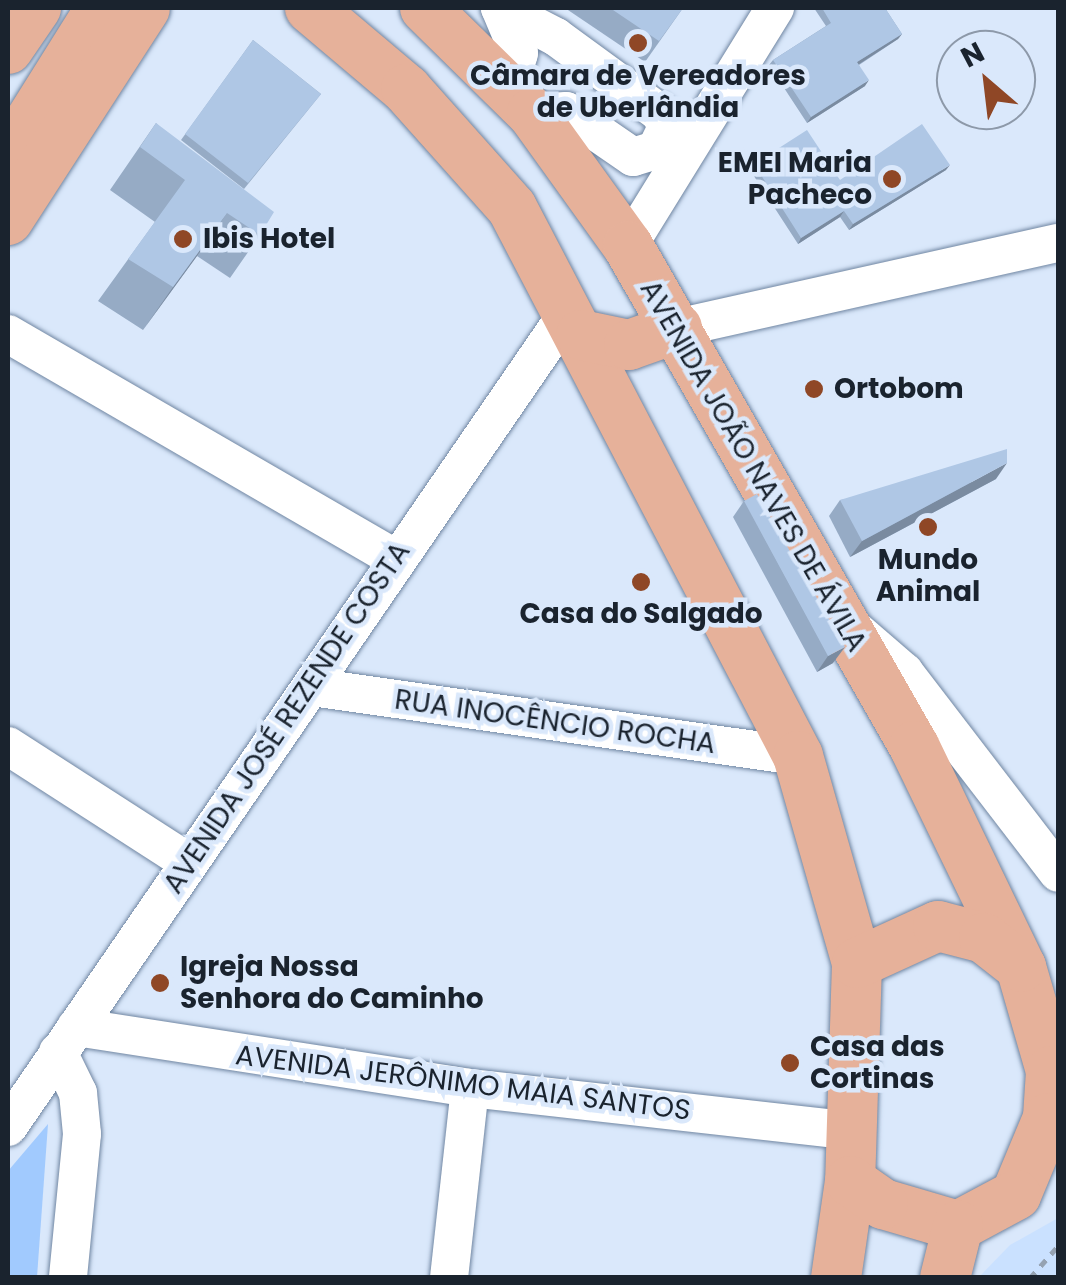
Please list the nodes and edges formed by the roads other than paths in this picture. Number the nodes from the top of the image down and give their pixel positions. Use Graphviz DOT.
graph roads {
  1 [pos="36,8"];
  2 [pos="72,8"];
  3 [pos="101,8"];
  4 [pos="145,8"];
  5 [pos="310,8"];
  6 [pos="775,8"];
  7 [pos="440,15"];
  8 [pos="8,49"];
  9 [pos="521,66"];
  10 [pos="8,105"];
  11 [pos="660,113"];
  12 [pos="681,148"];
  13 [pos="8,156"];
  14 [pos="8,220"];
  15 [pos="1058,243"];
  16 [pos="628,246"];
  17 [pos="575,323"];
  18 [pos="677,328"];
  19 [pos="8,334"];
  20 [pos="396,560"];
  21 [pos="833,610"];
  22 [pos="312,687"];
  23 [pos="8,746"];
  24 [pos="798,756"];
  25 [pos="188,862"];
  26 [pos="1058,872"];
  27 [pos="857,963"];
  28 [pos="1037,991"];
  29 [pos="67,1040"];
  30 [pos="470,1088"];
  31 [pos="1053,1114"];
  32 [pos="8,1128"];
  33 [pos="852,1131"];
  34 [pos="850,1180"];
  35 [pos="1037,1190"];
  36 [pos="958,1226"];
  37 [pos="68,1278"];
  38 [pos="449,1278"];
  39 [pos="836,1278"];
  40 [pos="944,1278"];
  1 -- 8 [label="main road"];
  2 -- 10 [label="main road"];
  3 -- 13 [label="main road"];
  4 -- 14 [label="main road"];
  5 -- 17 [label="main road"];
  6 -- 12 [label="street"];
  7 -- 9 [label="main road, AVENIDA JOÃO NAVES DE ÁVILA"];
  9 -- 11 [label="street"];
  9 -- 11 [label="street"];
  9 -- 16 [label="main road, AVENIDA JOÃO NAVES DE ÁVILA"];
  11 -- 12 [label="street"];
  12 -- 16 [label="street"];
  15 -- 18 [label="street"];
  16 -- 18 [label="main road, AVENIDA JOÃO NAVES DE ÁVILA"];
  17 -- 18 [label="main road"];
  17 -- 20 [label="street, AVENIDA JOSÉ REZENDE COSTA"];
  17 -- 24 [label="main road"];
  18 -- 21 [label="main road, AVENIDA JOÃO NAVES DE ÁVILA"];
  19 -- 20 [label="street"];
  20 -- 22 [label="street, AVENIDA JOSÉ REZENDE COSTA"];
  21 -- 26 [label="street"];
  21 -- 28 [label="main road, AVENIDA JOÃO NAVES DE ÁVILA"];
  22 -- 24 [label="street, RUA INOCÊNCIO ROCHA"];
  22 -- 25 [label="street, AVENIDA JOSÉ REZENDE COSTA"];
  23 -- 25 [label="street"];
  24 -- 27 [label="main road"];
  25 -- 29 [label="street, AVENIDA JOSÉ REZENDE COSTA"];
  27 -- 28 [label="main road"];
  27 -- 33 [label="main road"];
  28 -- 31 [label="main road"];
  29 -- 30 [label="street, AVENIDA JERÔNIMO MAIA SANTOS"];
  29 -- 32 [label="street, AVENIDA JOSÉ REZENDE COSTA"];
  29 -- 37 [label="street"];
  30 -- 33 [label="street, AVENIDA JERÔNIMO MAIA SANTOS"];
  30 -- 38 [label="street"];
  31 -- 35 [label="main road"];
  33 -- 34 [label="main road"];
  34 -- 36 [label="main road"];
  34 -- 39 [label="main road"];
  35 -- 36 [label="main road"];
  36 -- 40 [label="main road"];
}
